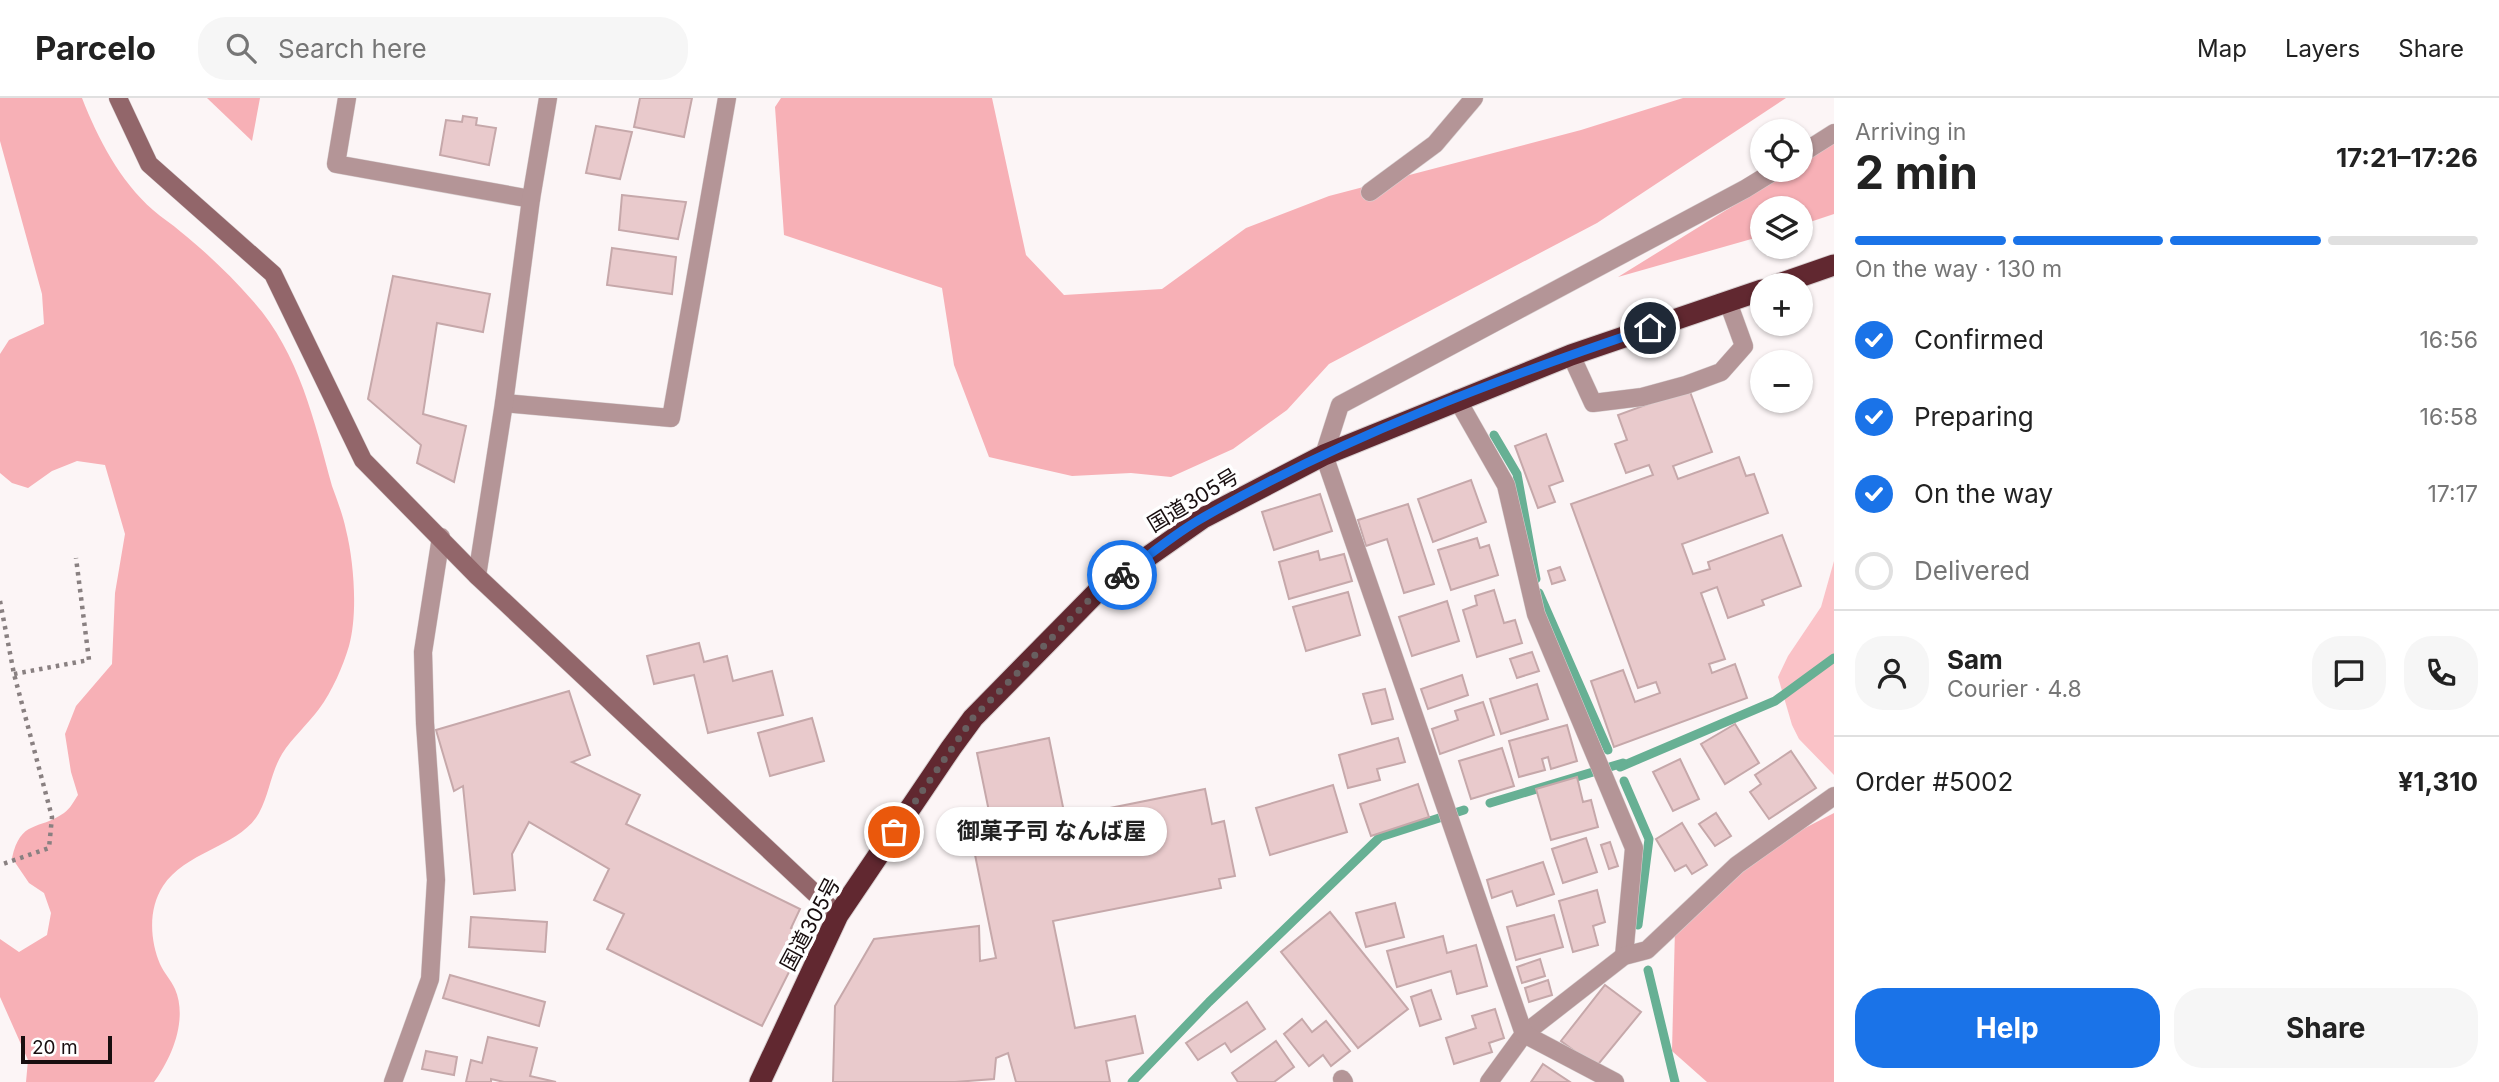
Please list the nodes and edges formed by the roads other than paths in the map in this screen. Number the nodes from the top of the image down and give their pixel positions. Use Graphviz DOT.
graph roads {
  1 [pos="118,98"];
  2 [pos="347,98"];
  3 [pos="548,98"];
  4 [pos="727,98"];
  5 [pos="1474,98"];
  6 [pos="1834,133"];
  7 [pos="1813,146"];
  8 [pos="1755,182"];
  9 [pos="1370,192"];
  10 [pos="531,199"];
  11 [pos="1834,265"];
  12 [pos="1811,273"];
  13 [pos="1750,294"];
  14 [pos="1728,302"];
  15 [pos="1572,355"];
  16 [pos="1457,399"];
  17 [pos="504,403"];
  18 [pos="1324,454"];
  19 [pos="440,537"];
  20 [pos="477,576"];
  21 [pos="1834,796"];
  22 [pos="838,915"];
  23 [pos="1623,956"];
  24 [pos="1524,1034"];
  25 [pos="393,1082"];
  26 [pos="760,1082"];
  27 [pos="1489,1082"];
  28 [pos="1615,1082"];
  1 -- 19 [label="street"];
  2 -- 10 [label="street"];
  3 -- 10 [label="street"];
  4 -- 17 [label="street"];
  5 -- 9 [label="street"];
  6 -- 7 [label="street"];
  8 -- 18 [label="street"];
  10 -- 17 [label="street"];
  11 -- 12 [label="highway"];
  13 -- 14 [label="highway, 国道305号"];
  14 -- 15 [label="highway, 国道305号"];
  14 -- 15 [label="street"];
  15 -- 16 [label="highway, 国道305号"];
  16 -- 18 [label="highway, 国道305号"];
  16 -- 23 [label="street"];
  17 -- 20 [label="street"];
  18 -- 22 [label="highway, 国道305号"];
  18 -- 24 [label="street"];
  19 -- 20 [label="street"];
  19 -- 25 [label="street"];
  20 -- 22 [label="street"];
  21 -- 23 [label="street"];
  22 -- 26 [label="highway, 国道305号"];
  23 -- 24 [label="street"];
  24 -- 27 [label="street"];
  24 -- 28 [label="street"];
}
